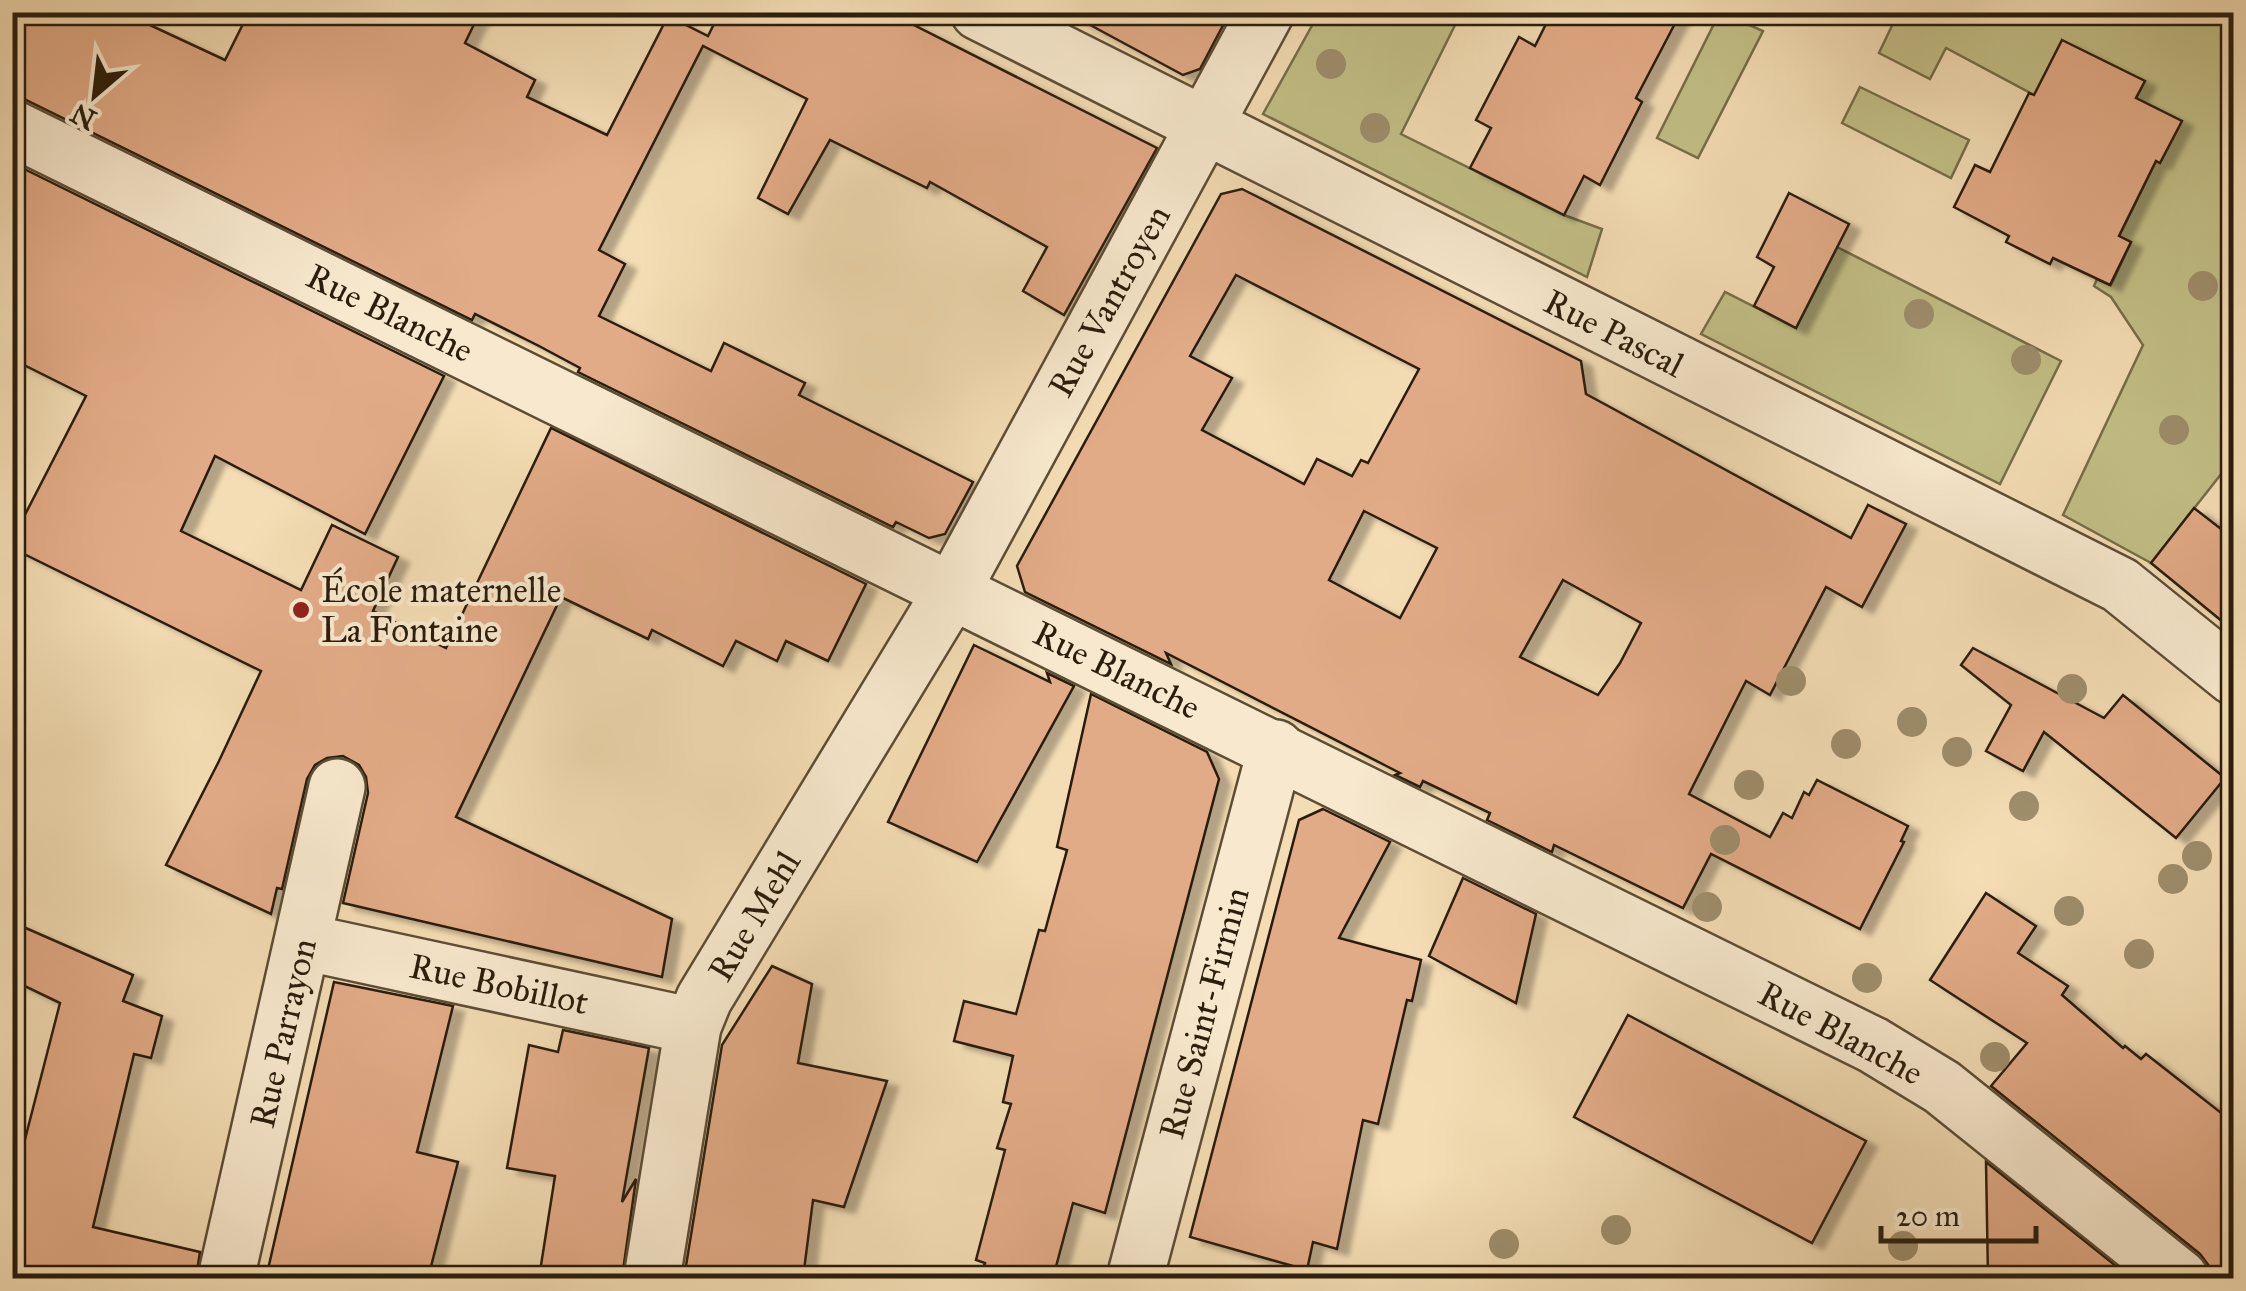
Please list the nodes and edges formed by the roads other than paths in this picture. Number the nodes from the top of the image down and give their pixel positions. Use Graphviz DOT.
graph roads {
  1 [pos="979,12"];
  2 [pos="1266,12"];
  3 [pos="1204,126"];
  4 [pos="12,128"];
  5 [pos="953,589"];
  6 [pos="2234,678"];
  7 [pos="1276,748"];
  8 [pos="337,786"];
  9 [pos="304,942"];
  10 [pos="693,1026"];
  11 [pos="226,1278"];
  12 [pos="652,1278"];
  13 [pos="1134,1278"];
  14 [pos="2180,1278"];
  1 -- 3 [label="street, Rue Pascal"];
  2 -- 3 [label="street, Rue Vantroyen"];
  3 -- 5 [label="street, Rue Vantroyen"];
  3 -- 6 [label="street, Rue Pascal"];
  4 -- 5 [label="street, Rue Blanche"];
  5 -- 7 [label="street, Rue Blanche"];
  5 -- 10 [label="street, Rue Mehl"];
  7 -- 13 [label="street, Rue Saint-Firmin"];
  7 -- 14 [label="street, Rue Blanche"];
  8 -- 9 [label="street, Rue Parrayon"];
  9 -- 10 [label="street, Rue Bobillot"];
  9 -- 11 [label="street, Rue Parrayon"];
  10 -- 12 [label="street, Rue Mehl"];
}
